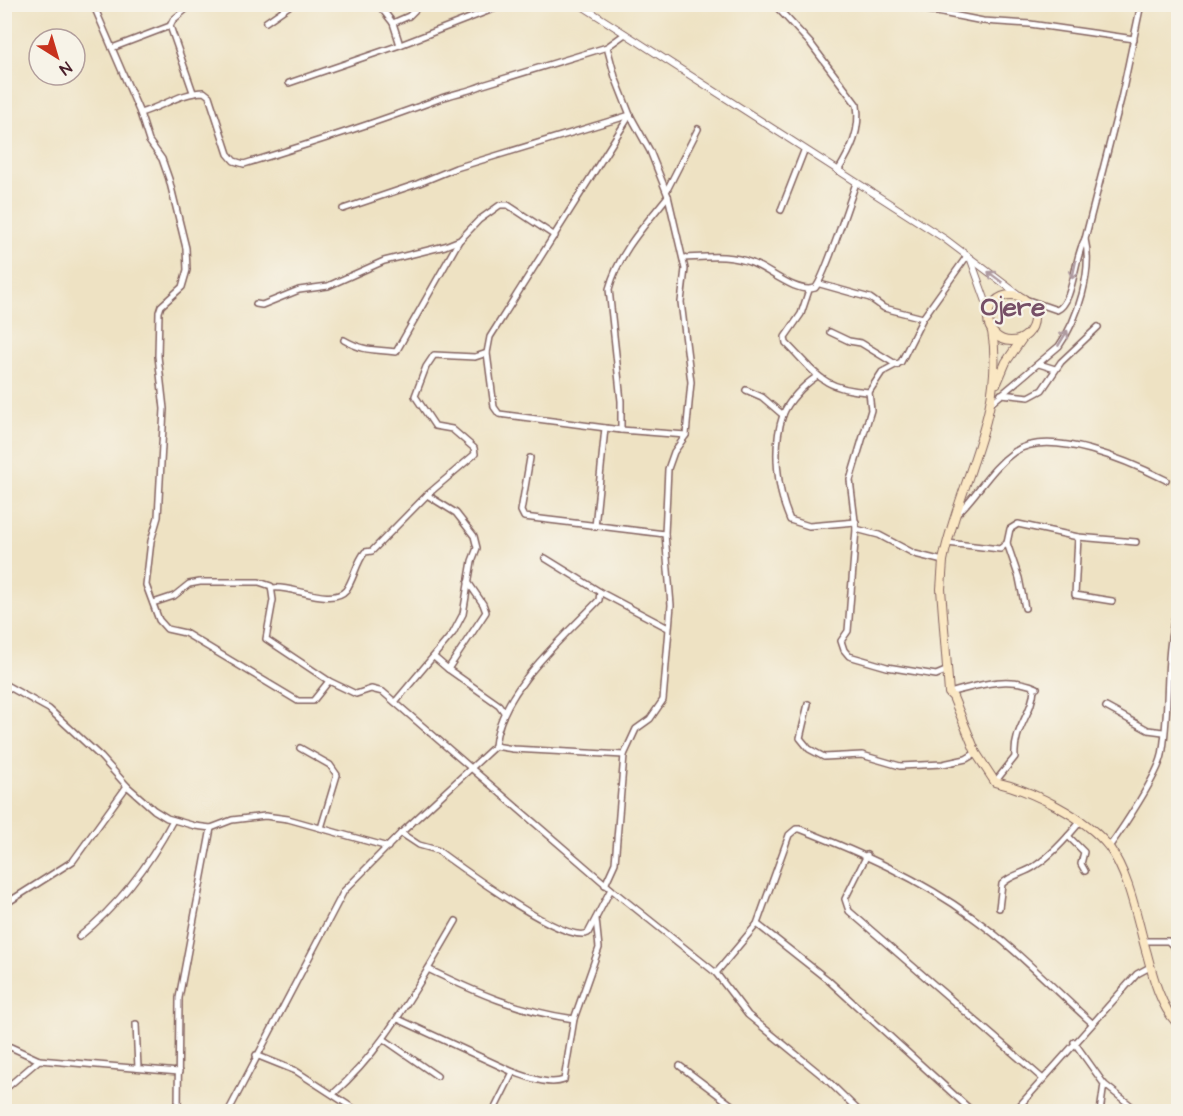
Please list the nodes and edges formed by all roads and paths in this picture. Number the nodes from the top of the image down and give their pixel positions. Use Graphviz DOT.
graph roads {
  1 [pos="93,4"];
  2 [pos="192,4"];
  3 [pos="292,4"];
  4 [pos="378,4"];
  5 [pos="421,4"];
  6 [pos="506,4"];
  7 [pos="579,4"];
  8 [pos="774,4"];
  9 [pos="896,4"];
  10 [pos="1141,4"];
  11 [pos="266,22"];
  12 [pos="393,23"];
  13 [pos="170,26"];
  14 [pos="625,34"];
  15 [pos="1134,39"];
  16 [pos="400,45"];
  17 [pos="608,47"];
  18 [pos="112,48"];
  19 [pos="289,83"];
  20 [pos="193,92"];
  21 [pos="140,113"];
  22 [pos="630,115"];
  23 [pos="698,129"];
  24 [pos="804,151"];
  25 [pos="838,171"];
  26 [pos="856,183"];
  27 [pos="668,193"];
  28 [pos="343,209"];
  29 [pos="781,210"];
  30 [pos="555,236"];
  31 [pos="1085,239"];
  32 [pos="460,240"];
  33 [pos="684,258"];
  34 [pos="969,258"];
  35 [pos="820,285"];
  36 [pos="809,290"];
  37 [pos="1022,297"];
  38 [pos="256,304"];
  39 [pos="989,310"];
  40 [pos="924,318"];
  41 [pos="1098,327"];
  42 [pos="992,331"];
  43 [pos="830,332"];
  44 [pos="1025,337"];
  45 [pos="344,340"];
  46 [pos="487,353"];
  47 [pos="1039,364"];
  48 [pos="897,365"];
  49 [pos="1055,369"];
  50 [pos="816,377"];
  51 [pos="746,390"];
  52 [pos="869,392"];
  53 [pos="1001,394"];
  54 [pos="992,395"];
  55 [pos="989,405"];
  56 [pos="783,415"];
  57 [pos="605,428"];
  58 [pos="621,430"];
  59 [pos="686,435"];
  60 [pos="530,458"];
  61 [pos="1166,480"];
  62 [pos="427,495"];
  63 [pos="956,514"];
  64 [pos="856,522"];
  65 [pos="595,527"];
  66 [pos="856,529"];
  67 [pos="665,534"];
  68 [pos="1078,537"];
  69 [pos="1136,542"];
  70 [pos="947,543"];
  71 [pos="1006,543"];
  72 [pos="545,558"];
  73 [pos="943,561"];
  74 [pos="468,582"];
  75 [pos="273,588"];
  76 [pos="600,592"];
  77 [pos="1112,601"];
  78 [pos="153,603"];
  79 [pos="1179,605"];
  80 [pos="1025,608"];
  81 [pos="669,628"];
  82 [pos="434,657"];
  83 [pos="448,669"];
  84 [pos="948,670"];
  85 [pos="329,681"];
  86 [pos="4,684"];
  87 [pos="949,693"];
  88 [pos="395,702"];
  89 [pos="808,704"];
  90 [pos="1106,708"];
  91 [pos="504,712"];
  92 [pos="1163,732"];
  93 [pos="495,746"];
  94 [pos="300,748"];
  95 [pos="976,753"];
  96 [pos="624,755"];
  97 [pos="470,770"];
  98 [pos="995,782"];
  99 [pos="127,786"];
  100 [pos="173,820"];
  101 [pos="1080,822"];
  102 [pos="211,828"];
  103 [pos="321,828"];
  104 [pos="400,833"];
  105 [pos="1068,836"];
  106 [pos="388,847"];
  107 [pos="1109,847"];
  108 [pos="867,855"];
  109 [pos="1085,872"];
  110 [pos="605,885"];
  111 [pos="611,889"];
  112 [pos="10,901"];
  113 [pos="999,908"];
  114 [pos="596,919"];
  115 [pos="456,921"];
  116 [pos="757,924"];
  117 [pos="79,937"];
  118 [pos="1143,941"];
  119 [pos="1179,951"];
  120 [pos="1150,967"];
  121 [pos="428,969"];
  122 [pos="716,973"];
  123 [pos="398,1019"];
  124 [pos="573,1019"];
  125 [pos="1092,1023"];
  126 [pos="136,1024"];
  127 [pos="1179,1024"];
  128 [pos="385,1040"];
  129 [pos="1074,1042"];
  130 [pos="4,1044"];
  131 [pos="256,1055"];
  132 [pos="39,1060"];
  133 [pos="680,1066"];
  134 [pos="138,1068"];
  135 [pos="179,1072"];
  136 [pos="513,1072"];
  137 [pos="437,1076"];
  138 [pos="1043,1079"];
  139 [pos="1104,1084"];
  140 [pos="4,1090"];
  141 [pos="333,1094"];
  142 [pos="178,1112"];
  143 [pos="228,1112"];
  144 [pos="359,1112"];
  145 [pos="493,1112"];
  146 [pos="741,1112"];
  147 [pos="861,1112"];
  148 [pos="973,1112"];
  149 [pos="1014,1112"];
  150 [pos="1100,1112"];
  151 [pos="1139,1112"];
  1 -- 18 [label="street"];
  2 -- 13 [label="street"];
  3 -- 11 [label="street"];
  4 -- 12 [label="street"];
  5 -- 12 [label="street"];
  6 -- 16 [label="street"];
  7 -- 14 [label="street"];
  8 -- 25 [label="street"];
  9 -- 15 [label="street"];
  10 -- 15 [label="street"];
  12 -- 16 [label="street"];
  13 -- 18 [label="street"];
  13 -- 20 [label="street"];
  14 -- 17 [label="street"];
  14 -- 24 [label="street"];
  15 -- 31 [label="street"];
  16 -- 19 [label="street"];
  17 -- 20 [label="street"];
  17 -- 22 [label="street"];
  18 -- 21 [label="street"];
  20 -- 21 [label="street"];
  21 -- 78 [label="street"];
  22 -- 27 [label="street"];
  22 -- 28 [label="street"];
  22 -- 30 [label="street"];
  23 -- 27 [label="street"];
  24 -- 25 [label="street"];
  24 -- 29 [label="street"];
  25 -- 26 [label="street"];
  26 -- 34 [label="street"];
  26 -- 35 [label="street"];
  27 -- 33 [label="street"];
  27 -- 58 [label="street"];
  30 -- 32 [label="street"];
  30 -- 46 [label="street"];
  31 -- 37 [label="street, one-way"];
  47 -- 31 [label="street, one-way"];
  32 -- 38 [label="street"];
  32 -- 45 [label="street"];
  33 -- 36 [label="street"];
  33 -- 59 [label="street"];
  37 -- 34 [label="street, one-way"];
  34 -- 39 [label="street"];
  34 -- 40 [label="street"];
  35 -- 36 [label="street"];
  35 -- 40 [label="street"];
  36 -- 50 [label="street"];
  37 -- 39 [label="main road"];
  37 -- 44 [label="main road"];
  39 -- 42 [label="main road"];
  40 -- 48 [label="street"];
  41 -- 49 [label="street"];
  42 -- 44 [label="main road"];
  42 -- 54 [label="main road"];
  43 -- 48 [label="street"];
  44 -- 54 [label="main road"];
  46 -- 57 [label="street"];
  46 -- 62 [label="street"];
  47 -- 49 [label="street"];
  47 -- 53 [label="street"];
  48 -- 52 [label="street"];
  49 -- 53 [label="street"];
  50 -- 52 [label="street"];
  50 -- 56 [label="street"];
  51 -- 56 [label="street"];
  52 -- 64 [label="street"];
  53 -- 55 [label="street"];
  54 -- 55 [label="main road"];
  55 -- 63 [label="main road"];
  56 -- 64 [label="street"];
  57 -- 58 [label="street"];
  57 -- 65 [label="street"];
  58 -- 59 [label="street"];
  59 -- 67 [label="street"];
  60 -- 65 [label="street"];
  61 -- 63 [label="street"];
  62 -- 74 [label="street"];
  62 -- 75 [label="street"];
  63 -- 70 [label="main road"];
  64 -- 66 [label="street"];
  65 -- 67 [label="street"];
  66 -- 73 [label="street"];
  66 -- 84 [label="street"];
  67 -- 81 [label="street"];
  68 -- 69 [label="street"];
  68 -- 71 [label="street"];
  68 -- 77 [label="street"];
  70 -- 71 [label="street"];
  70 -- 73 [label="main road"];
  71 -- 80 [label="street"];
  72 -- 76 [label="street"];
  73 -- 84 [label="main road"];
  74 -- 82 [label="street"];
  74 -- 83 [label="street"];
  75 -- 78 [label="street"];
  75 -- 85 [label="street"];
  76 -- 81 [label="street"];
  76 -- 91 [label="street"];
  78 -- 85 [label="street"];
  79 -- 92 [label="street"];
  81 -- 96 [label="street"];
  82 -- 83 [label="street"];
  82 -- 88 [label="street"];
  83 -- 91 [label="street"];
  84 -- 87 [label="main road"];
  85 -- 88 [label="street"];
  86 -- 99 [label="street"];
  87 -- 95 [label="main road"];
  87 -- 98 [label="street"];
  88 -- 97 [label="street"];
  89 -- 95 [label="street"];
  90 -- 92 [label="street"];
  91 -- 93 [label="street"];
  92 -- 107 [label="street"];
  93 -- 96 [label="street"];
  93 -- 97 [label="street"];
  94 -- 103 [label="street"];
  95 -- 98 [label="main road"];
  96 -- 110 [label="street"];
  97 -- 104 [label="street"];
  97 -- 110 [label="street"];
  98 -- 101 [label="main road"];
  99 -- 100 [label="street"];
  99 -- 112 [label="street"];
  100 -- 102 [label="street"];
  100 -- 117 [label="street"];
  101 -- 105 [label="street"];
  101 -- 107 [label="main road"];
  102 -- 103 [label="street"];
  102 -- 135 [label="street"];
  103 -- 106 [label="street"];
  104 -- 106 [label="street"];
  104 -- 114 [label="street"];
  105 -- 109 [label="street"];
  105 -- 113 [label="street"];
  106 -- 131 [label="street"];
  107 -- 118 [label="main road"];
  108 -- 116 [label="street"];
  108 -- 125 [label="street"];
  108 -- 138 [label="street"];
  110 -- 111 [label="street"];
  111 -- 114 [label="street"];
  111 -- 122 [label="street"];
  114 -- 124 [label="street"];
  115 -- 121 [label="street"];
  116 -- 122 [label="street"];
  116 -- 148 [label="street"];
  118 -- 119 [label="street"];
  118 -- 120 [label="main road"];
  120 -- 125 [label="street"];
  120 -- 127 [label="main road"];
  121 -- 123 [label="street"];
  121 -- 124 [label="street"];
  122 -- 147 [label="street"];
  123 -- 128 [label="street"];
  123 -- 136 [label="street"];
  124 -- 136 [label="street"];
  125 -- 129 [label="street"];
  126 -- 134 [label="street"];
  128 -- 137 [label="street"];
  128 -- 141 [label="street"];
  129 -- 138 [label="street"];
  129 -- 139 [label="street"];
  130 -- 132 [label="street"];
  131 -- 141 [label="street"];
  131 -- 143 [label="street"];
  132 -- 134 [label="street"];
  132 -- 140 [label="street"];
  133 -- 146 [label="street"];
  134 -- 135 [label="street"];
  135 -- 142 [label="street"];
  136 -- 145 [label="street"];
  138 -- 149 [label="street"];
  139 -- 150 [label="street"];
  139 -- 151 [label="street"];
  141 -- 144 [label="street"];
}
